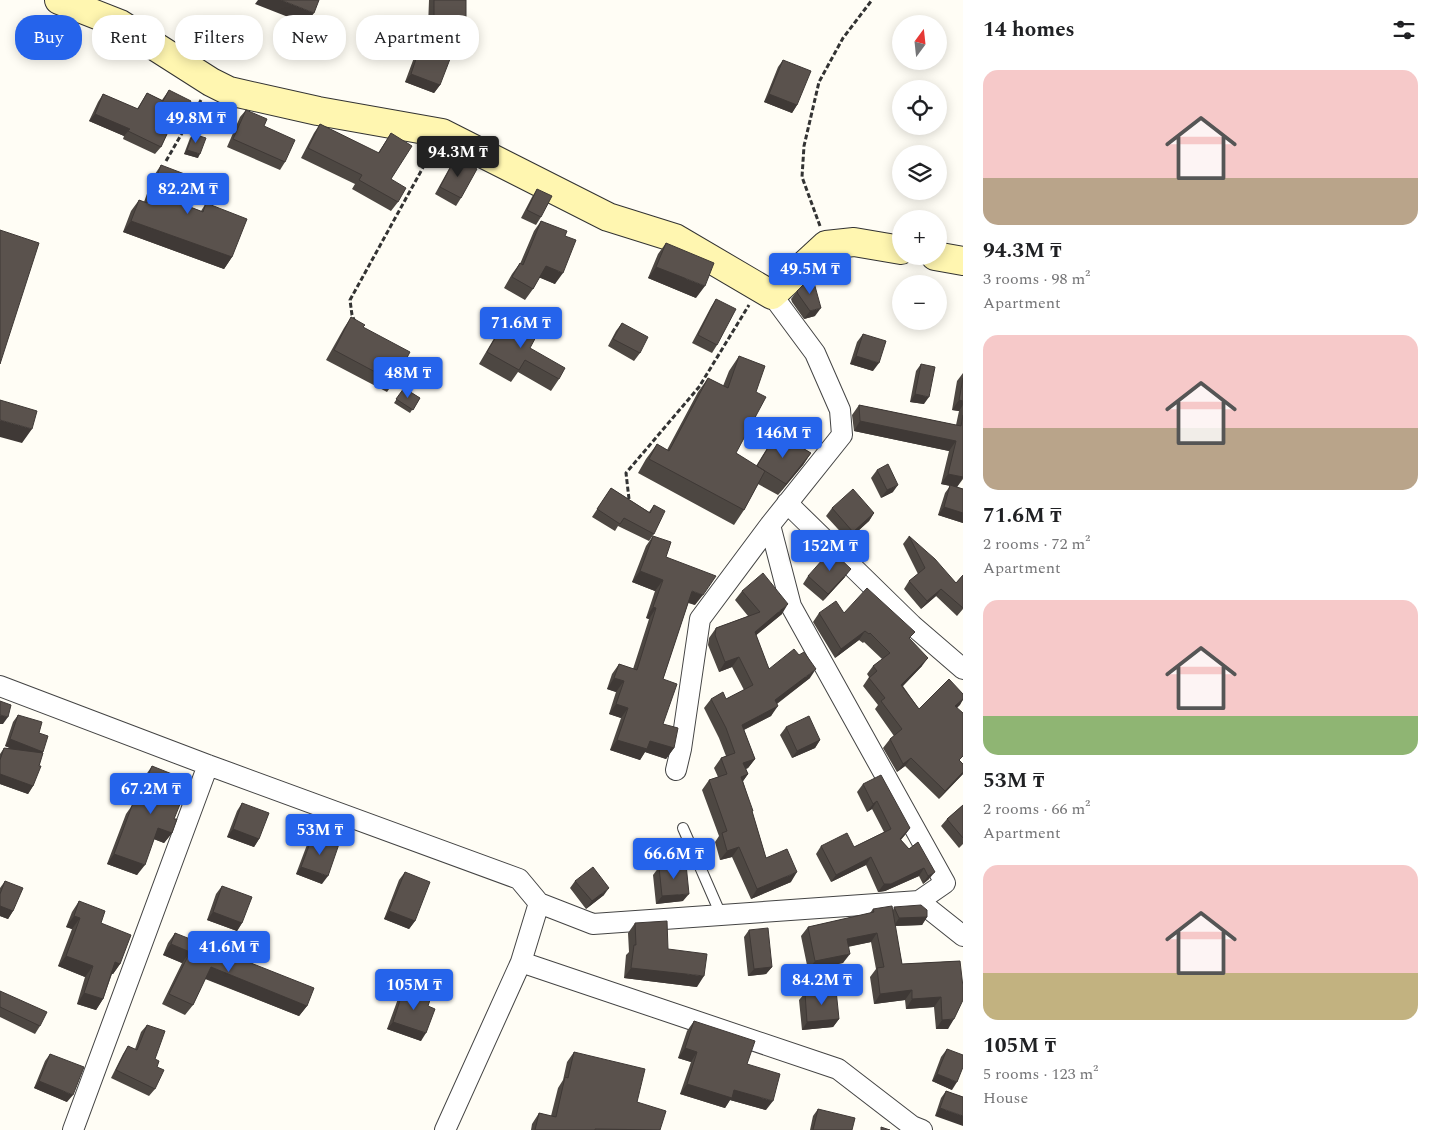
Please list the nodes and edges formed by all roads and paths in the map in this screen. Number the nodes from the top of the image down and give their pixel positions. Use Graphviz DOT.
graph roads {
  1 [pos="59,0"];
  2 [pos="872,0"];
  3 [pos="211,82"];
  4 [pos="442,132"];
  5 [pos="166,161"];
  6 [pos="826,245"];
  7 [pos="892,248"];
  8 [pos="947,258"];
  9 [pos="963,261"];
  10 [pos="766,291"];
  11 [pos="358,327"];
  12 [pos="629,499"];
  13 [pos="788,503"];
  14 [pos="770,525"];
  15 [pos="963,670"];
  16 [pos="0,686"];
  17 [pos="208,765"];
  18 [pos="676,770"];
  19 [pos="683,828"];
  20 [pos="919,901"];
  21 [pos="539,904"];
  22 [pos="721,915"];
  23 [pos="963,936"];
  24 [pos="522,962"];
  25 [pos="73,1130"];
  26 [pos="445,1130"];
  27 [pos="922,1130"];
  1 -- 3 [label="street"];
  2 -- 6 [label="path"];
  3 -- 4 [label="street"];
  3 -- 5 [label="path"];
  4 -- 10 [label="street"];
  4 -- 11 [label="path"];
  6 -- 7 [label="street"];
  6 -- 10 [label="street"];
  8 -- 9 [label="street"];
  10 -- 12 [label="path"];
  10 -- 13 [label="street"];
  13 -- 14 [label="street"];
  13 -- 15 [label="street"];
  14 -- 18 [label="street"];
  14 -- 20 [label="street"];
  16 -- 17 [label="street"];
  17 -- 21 [label="street"];
  17 -- 25 [label="street"];
  19 -- 22 [label="lane"];
  20 -- 22 [label="street"];
  20 -- 23 [label="street"];
  21 -- 22 [label="street"];
  21 -- 24 [label="street"];
  24 -- 26 [label="street"];
  24 -- 27 [label="street"];
}
